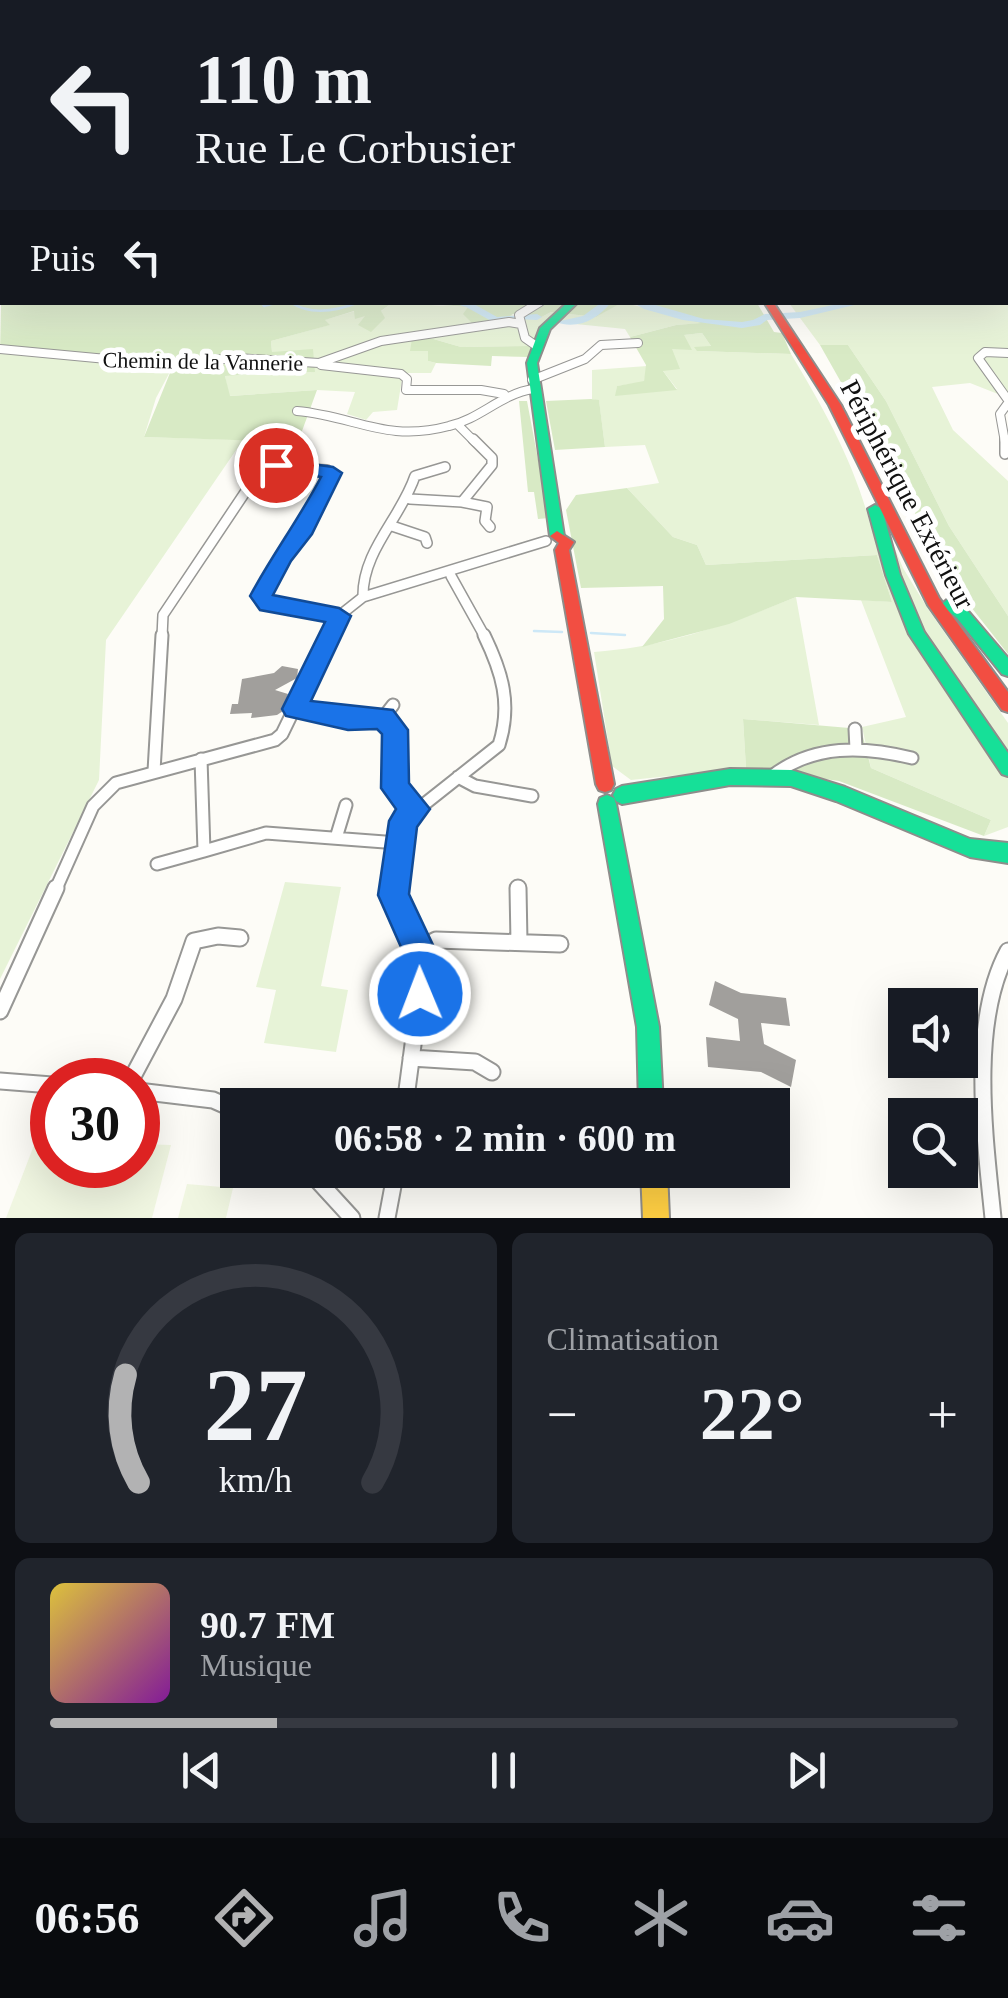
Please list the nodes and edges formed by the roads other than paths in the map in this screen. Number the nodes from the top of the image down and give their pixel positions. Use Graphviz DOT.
graph roads {
  1 [pos="534,305"];
  2 [pos="570,305"];
  3 [pos="774,305"];
  4 [pos="521,324"];
  5 [pos="793,332"];
  6 [pos="638,342"];
  7 [pos="535,345"];
  8 [pos="0,349"];
  9 [pos="1008,353"];
  10 [pos="312,364"];
  11 [pos="533,384"];
  12 [pos="504,394"];
  13 [pos="1008,402"];
  14 [pos="298,411"];
  15 [pos="458,425"];
  16 [pos="1005,454"];
  17 [pos="445,467"];
  18 [pos="873,480"];
  19 [pos="410,499"];
  20 [pos="462,502"];
  21 [pos="392,526"];
  22 [pos="490,527"];
  23 [pos="427,543"];
  24 [pos="553,544"];
  25 [pos="428,576"];
  26 [pos="451,576"];
  27 [pos="362,597"];
  28 [pos="948,604"];
  29 [pos="339,616"];
  30 [pos="1008,669"];
  31 [pos="1008,688"];
  32 [pos="393,704"];
  33 [pos="1008,705"];
  34 [pos="295,709"];
  35 [pos="384,718"];
  36 [pos="855,728"];
  37 [pos="856,749"];
  38 [pos="912,758"];
  39 [pos="200,759"];
  40 [pos="1008,768"];
  41 [pos="154,771"];
  42 [pos="772,776"];
  43 [pos="458,777"];
  44 [pos="532,796"];
  45 [pos="614,799"];
  46 [pos="346,805"];
  47 [pos="416,809"];
  48 [pos="336,838"];
  49 [pos="398,843"];
  50 [pos="204,851"];
  51 [pos="1008,853"];
  52 [pos="157,864"];
  53 [pos="518,887"];
  54 [pos="240,938"];
  55 [pos="519,942"];
  56 [pos="560,944"];
  57 [pos="421,948"];
  58 [pos="1008,951"];
  59 [pos="0,1010"];
  60 [pos="143,1058"];
  61 [pos="411,1058"];
  62 [pos="492,1072"];
  63 [pos="0,1081"];
  64 [pos="30,1083"];
  65 [pos="407,1088"];
  66 [pos="650,1088"];
  67 [pos="160,1094"];
  68 [pos="220,1103"];
  69 [pos="324,1188"];
  70 [pos="393,1188"];
  71 [pos="655,1188"];
  72 [pos="352,1218"];
  73 [pos="387,1218"];
  74 [pos="656,1218"];
  75 [pos="992,1218"];
  1 -- 4 [label="street"];
  2 -- 7 [label="main road"];
  3 -- 5 [label="main road"];
  4 -- 7 [label="street"];
  4 -- 10 [label="street, Chemin de la Vannerie"];
  5 -- 18 [label="main road, Périphérique Extérieur"];
  5 -- 28 [label="main road"];
  6 -- 11 [label="street"];
  7 -- 11 [label="main road"];
  8 -- 10 [label="street, Chemin de la Vannerie"];
  9 -- 13 [label="street"];
  10 -- 12 [label="street"];
  11 -- 12 [label="street"];
  11 -- 24 [label="main road"];
  12 -- 15 [label="street"];
  13 -- 16 [label="street"];
  14 -- 15 [label="street"];
  15 -- 20 [label="street"];
  17 -- 19 [label="street"];
  18 -- 33 [label="main road, Périphérique Extérieur"];
  18 -- 40 [label="main road"];
  19 -- 20 [label="street"];
  19 -- 21 [label="street"];
  20 -- 22 [label="street"];
  21 -- 23 [label="street"];
  21 -- 27 [label="street"];
  24 -- 25 [label="street"];
  24 -- 26 [label="street"];
  24 -- 45 [label="main road"];
  25 -- 26 [label="street"];
  25 -- 27 [label="street"];
  26 -- 43 [label="street"];
  27 -- 29 [label="street"];
  28 -- 30 [label="main road"];
  28 -- 31 [label="main road"];
  29 -- 34 [label="street"];
  29 -- 41 [label="street"];
  32 -- 35 [label="street"];
  34 -- 35 [label="street"];
  34 -- 39 [label="street"];
  35 -- 47 [label="street"];
  36 -- 37 [label="street"];
  37 -- 38 [label="street"];
  37 -- 42 [label="street"];
  39 -- 41 [label="street"];
  39 -- 50 [label="street"];
  41 -- 59 [label="street"];
  42 -- 45 [label="main road"];
  42 -- 51 [label="main road"];
  43 -- 44 [label="street"];
  43 -- 47 [label="street"];
  45 -- 66 [label="main road"];
  46 -- 48 [label="street"];
  47 -- 49 [label="street"];
  48 -- 49 [label="street"];
  48 -- 50 [label="street"];
  49 -- 57 [label="street"];
  50 -- 52 [label="street"];
  53 -- 55 [label="street"];
  54 -- 60 [label="street"];
  55 -- 56 [label="street"];
  55 -- 57 [label="street"];
  57 -- 61 [label="street"];
  58 -- 75 [label="street"];
  61 -- 62 [label="street"];
  61 -- 65 [label="street"];
  63 -- 64 [label="street"];
  67 -- 68 [label="street"];
  69 -- 72 [label="street"];
  70 -- 73 [label="street"];
  71 -- 74 [label="main road"];
}
